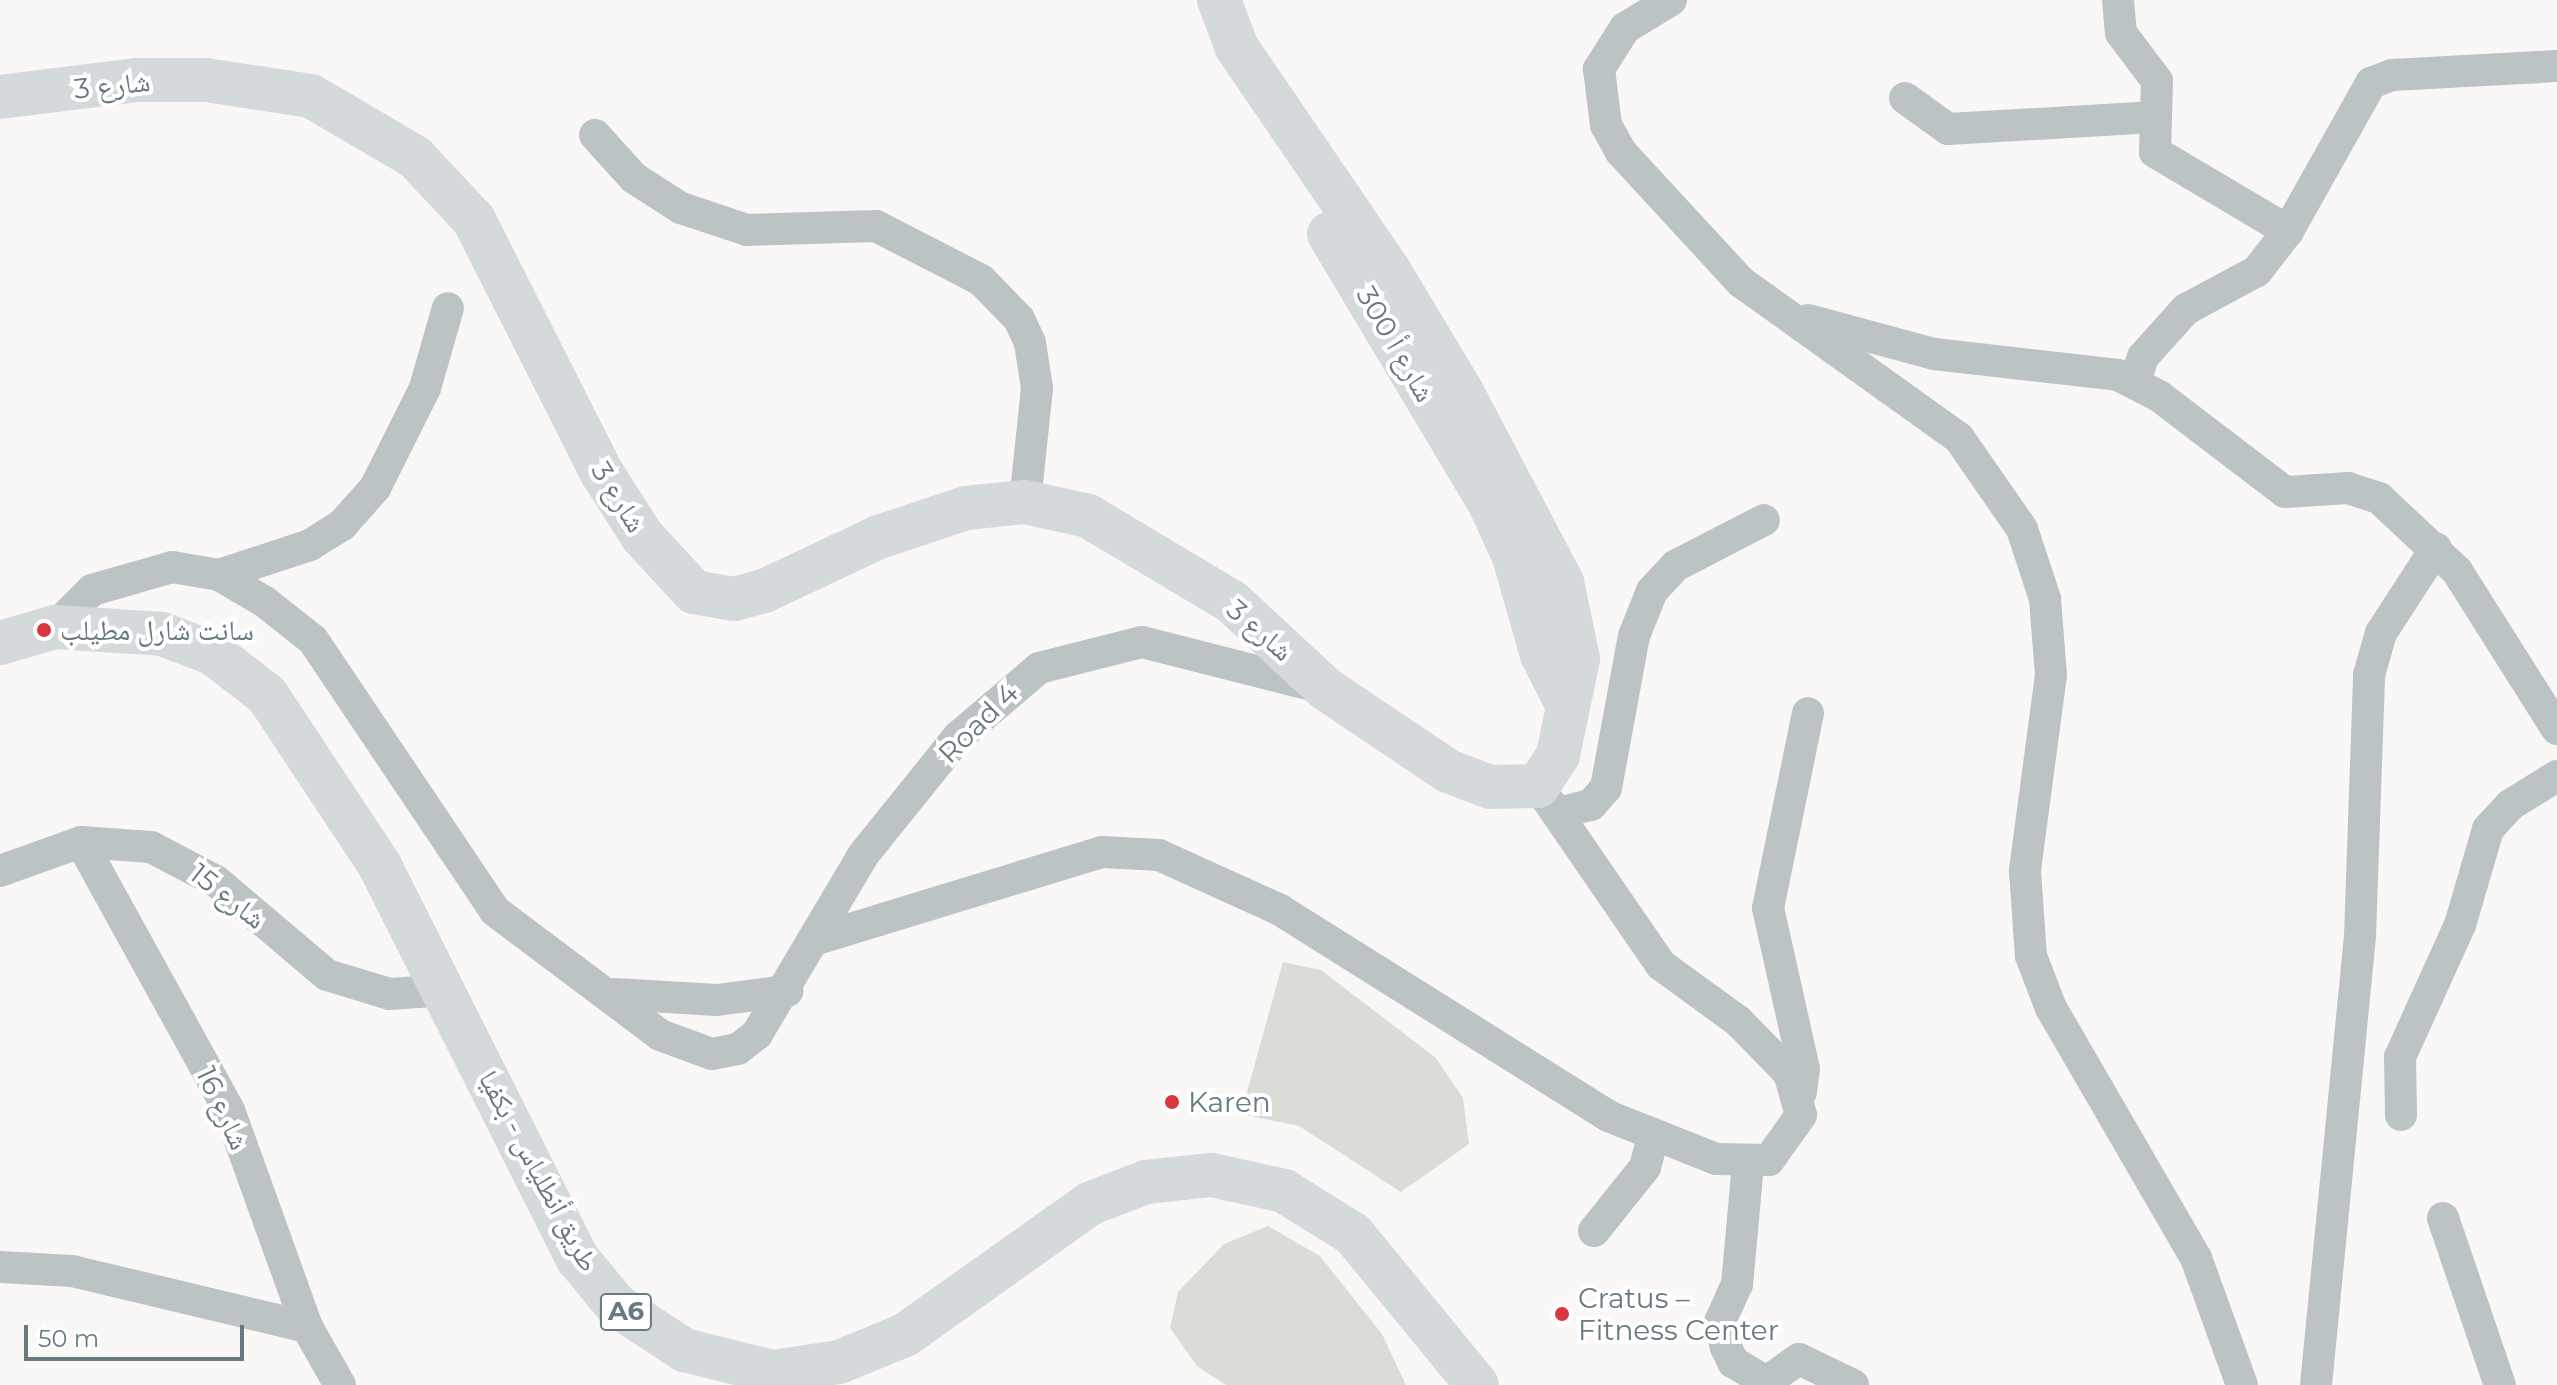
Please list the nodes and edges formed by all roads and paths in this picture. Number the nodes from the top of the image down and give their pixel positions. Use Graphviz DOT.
graph roads {
  1 [pos="1187,0"];
  2 [pos="1219,0"];
  3 [pos="1671,0"];
  4 [pos="2118,0"];
  5 [pos="2557,66"];
  6 [pos="0,97"];
  7 [pos="1905,98"];
  8 [pos="1265,115"];
  9 [pos="2155,117"];
  10 [pos="595,135"];
  11 [pos="2288,231"];
  12 [pos="1772,307"];
  13 [pos="448,308"];
  14 [pos="2135,381"];
  15 [pos="1025,502"];
  16 [pos="1764,520"];
  17 [pos="2436,548"];
  18 [pos="219,575"];
  19 [pos="55,627"];
  20 [pos="0,643"];
  21 [pos="1326,689"];
  22 [pos="1808,713"];
  23 [pos="2557,729"];
  24 [pos="2557,776"];
  25 [pos="1548,799"];
  26 [pos="81,842"];
  27 [pos="0,871"];
  28 [pos="814,940"];
  29 [pos="446,990"];
  30 [pos="787,991"];
  31 [pos="615,994"];
  32 [pos="1800,1094"];
  33 [pos="2401,1115"];
  34 [pos="1653,1137"];
  35 [pos="1748,1164"];
  36 [pos="2443,1218"];
  37 [pos="1594,1231"];
  38 [pos="0,1267"];
  39 [pos="307,1327"];
  40 [pos="340,1385"];
  41 [pos="1477,1385"];
  42 [pos="1853,1385"];
  43 [pos="2242,1385"];
  44 [pos="2316,1385"];
  45 [pos="2500,1385"];
  1 -- 8 [label="main road, شارع أ 300"];
  2 -- 8 [label="main road, شارع أ 300"];
  3 -- 12 [label="street"];
  4 -- 9 [label="street"];
  5 -- 11 [label="street"];
  6 -- 15 [label="main road, شارع 3"];
  7 -- 9 [label="street"];
  8 -- 25 [label="main road, شارع أ 300"];
  9 -- 11 [label="street"];
  10 -- 15 [label="street"];
  11 -- 14 [label="street"];
  12 -- 14 [label="street"];
  12 -- 43 [label="street"];
  13 -- 18 [label="street"];
  14 -- 17 [label="street"];
  15 -- 21 [label="main road, شارع 3"];
  16 -- 25 [label="street"];
  17 -- 23 [label="street"];
  17 -- 44 [label="street"];
  18 -- 19 [label="street"];
  18 -- 31 [label="street"];
  19 -- 20 [label="main road, طريق أنطلياس - بكفيا / A6"];
  19 -- 29 [label="main road, طريق أنطلياس - بكفيا / A6"];
  21 -- 25 [label="main road"];
  21 -- 28 [label="street, Road 4"];
  22 -- 32 [label="street"];
  24 -- 33 [label="street"];
  25 -- 32 [label="street"];
  26 -- 27 [label="street, شارع 15"];
  26 -- 29 [label="street, شارع 15"];
  26 -- 39 [label="street, شارع 16"];
  28 -- 30 [label="street, Road 4"];
  28 -- 34 [label="street"];
  29 -- 41 [label="main road, طريق أنطلياس - بكفيا / A6"];
  30 -- 31 [label="street"];
  30 -- 31 [label="street, Road 4"];
  32 -- 35 [label="street"];
  34 -- 35 [label="street"];
  34 -- 37 [label="street"];
  35 -- 42 [label="street"];
  36 -- 45 [label="street"];
  38 -- 39 [label="street"];
  39 -- 40 [label="street, شارع 16"];
}
